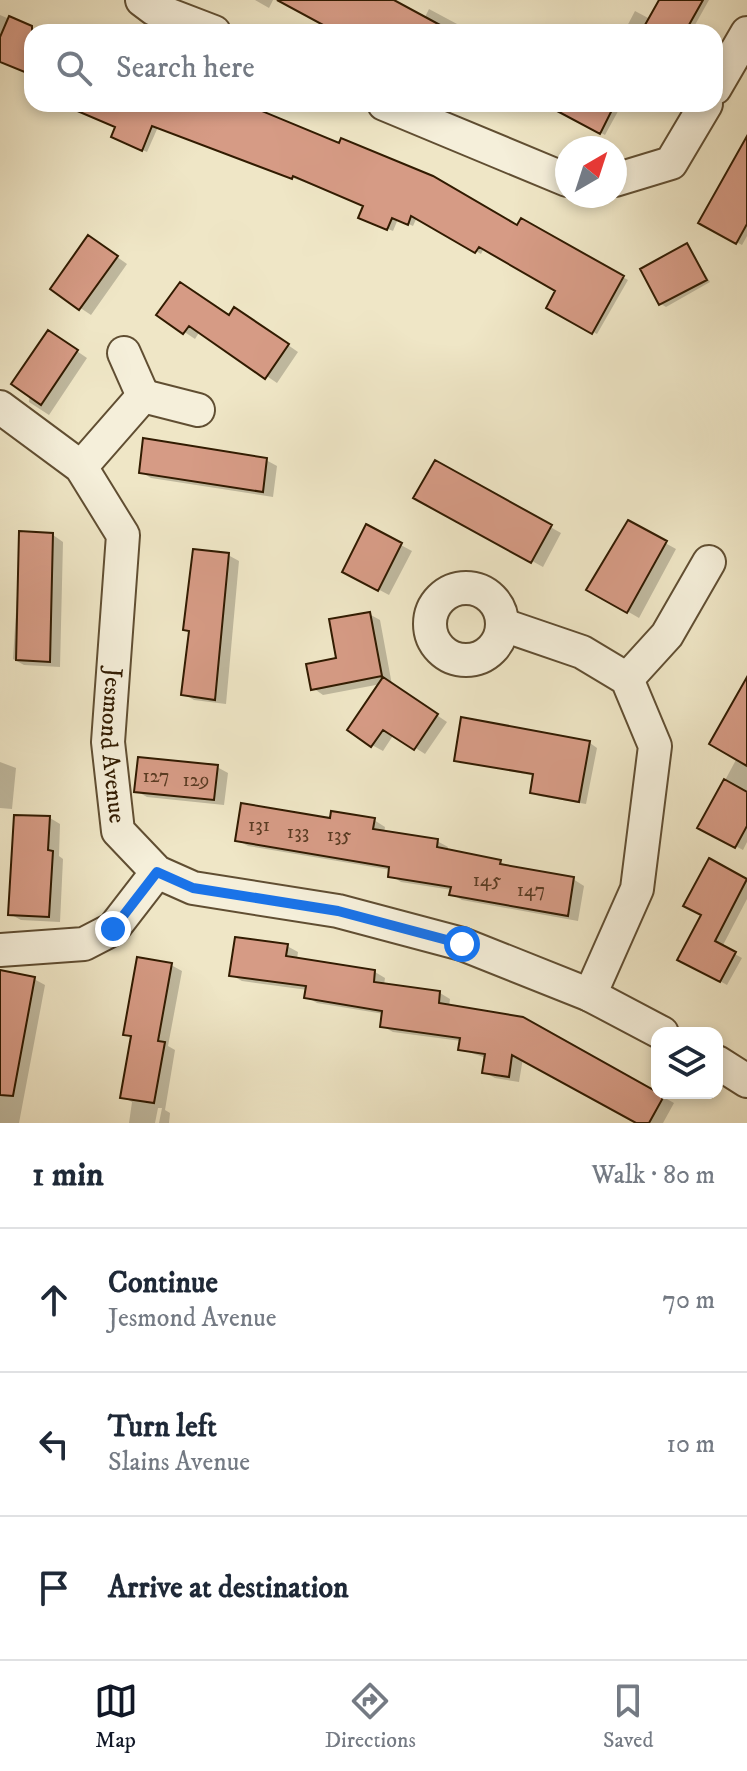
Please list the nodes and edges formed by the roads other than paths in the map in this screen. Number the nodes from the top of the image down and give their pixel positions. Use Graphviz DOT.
graph roads {
  1 [pos="142,0"];
  2 [pos="193,24"];
  3 [pos="747,33"];
  4 [pos="723,74"];
  5 [pos="403,112"];
  6 [pos="701,112"];
  7 [pos="555,175"];
  8 [pos="627,176"];
  9 [pos="124,353"];
  10 [pos="143,396"];
  11 [pos="0,407"];
  12 [pos="198,410"];
  13 [pos="81,467"];
  14 [pos="709,562"];
  15 [pos="503,625"];
  16 [pos="627,679"];
  17 [pos="157,872"];
  18 [pos="0,950"];
  19 [pos="590,995"];
  20 [pos="651,1027"];
  21 [pos="723,1066"];
  22 [pos="747,1081"];
  1 -- 2 [label="street"];
  3 -- 4 [label="street"];
  5 -- 7 [label="street"];
  6 -- 8 [label="street"];
  9 -- 10 [label="street"];
  10 -- 12 [label="street"];
  10 -- 13 [label="street"];
  11 -- 13 [label="street, Jesmond Avenue"];
  13 -- 17 [label="street, Jesmond Avenue"];
  14 -- 16 [label="street"];
  15 -- 16 [label="street"];
  16 -- 19 [label="street"];
  17 -- 18 [label="street"];
  17 -- 19 [label="street, Jesmond Avenue"];
  19 -- 20 [label="street, Jesmond Avenue"];
  21 -- 22 [label="street"];
}
